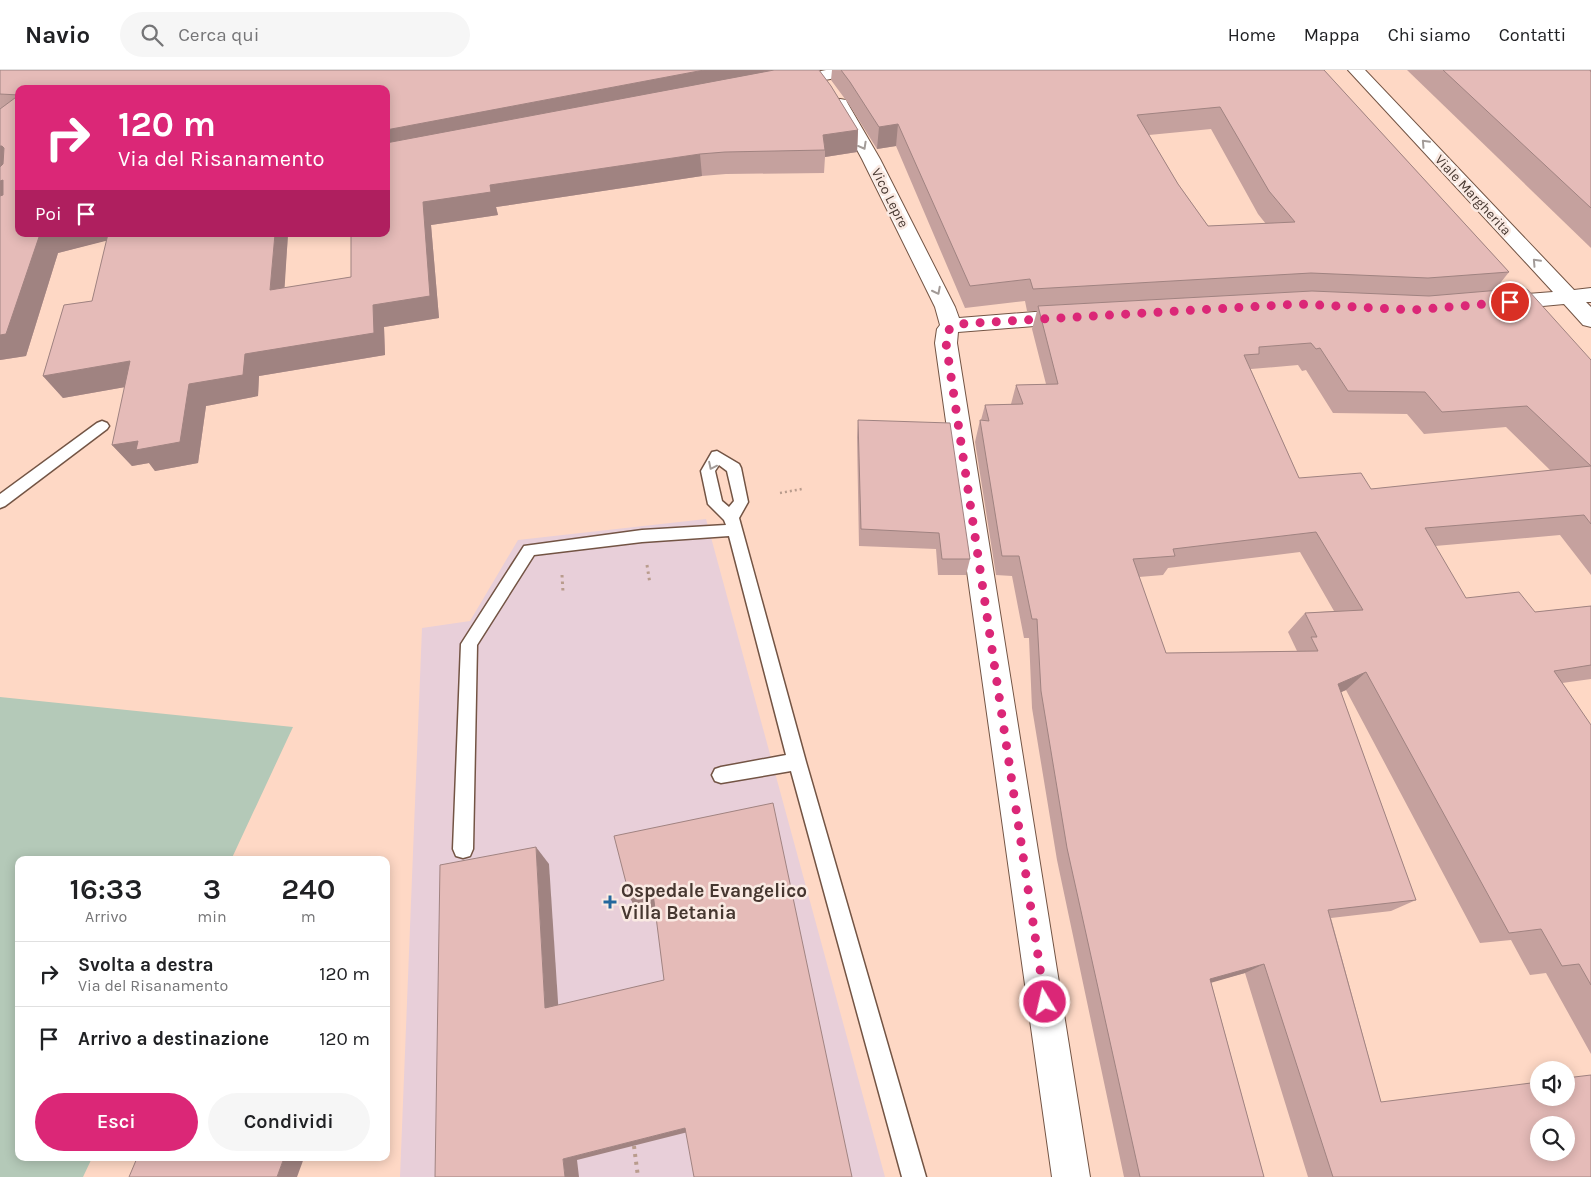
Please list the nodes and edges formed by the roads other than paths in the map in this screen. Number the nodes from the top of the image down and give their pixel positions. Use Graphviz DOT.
graph roads {
  1 [pos="852,70"];
  2 [pos="1356,70"];
  3 [pos="817,76"];
  4 [pos="768,86"];
  5 [pos="1591,295"];
  6 [pos="1569,297"];
  7 [pos="1481,304"];
  8 [pos="1089,315"];
  9 [pos="1591,320"];
  10 [pos="951,326"];
  11 [pos="102,426"];
  12 [pos="0,502"];
  13 [pos="797,762"];
  14 [pos="721,775"];
  15 [pos="463,849"];
  16 [pos="914,1177"];
  17 [pos="1071,1177"];
  1 -- 3 [label="street"];
  6 -- 2 [label="street, Viale Margherita, one-way"];
  3 -- 4 [label="street"];
  3 -- 10 [label="street, Vico Lepre, one-way"];
  5 -- 6 [label="street"];
  6 -- 7 [label="street"];
  6 -- 9 [label="street, Viale Margherita"];
  8 -- 10 [label="street"];
  10 -- 17 [label="street"];
  11 -- 12 [label="lane"];
  13 -- 14 [label="lane"];
  13 -- 15 [label="lane"];
  13 -- 16 [label="lane"];
}
